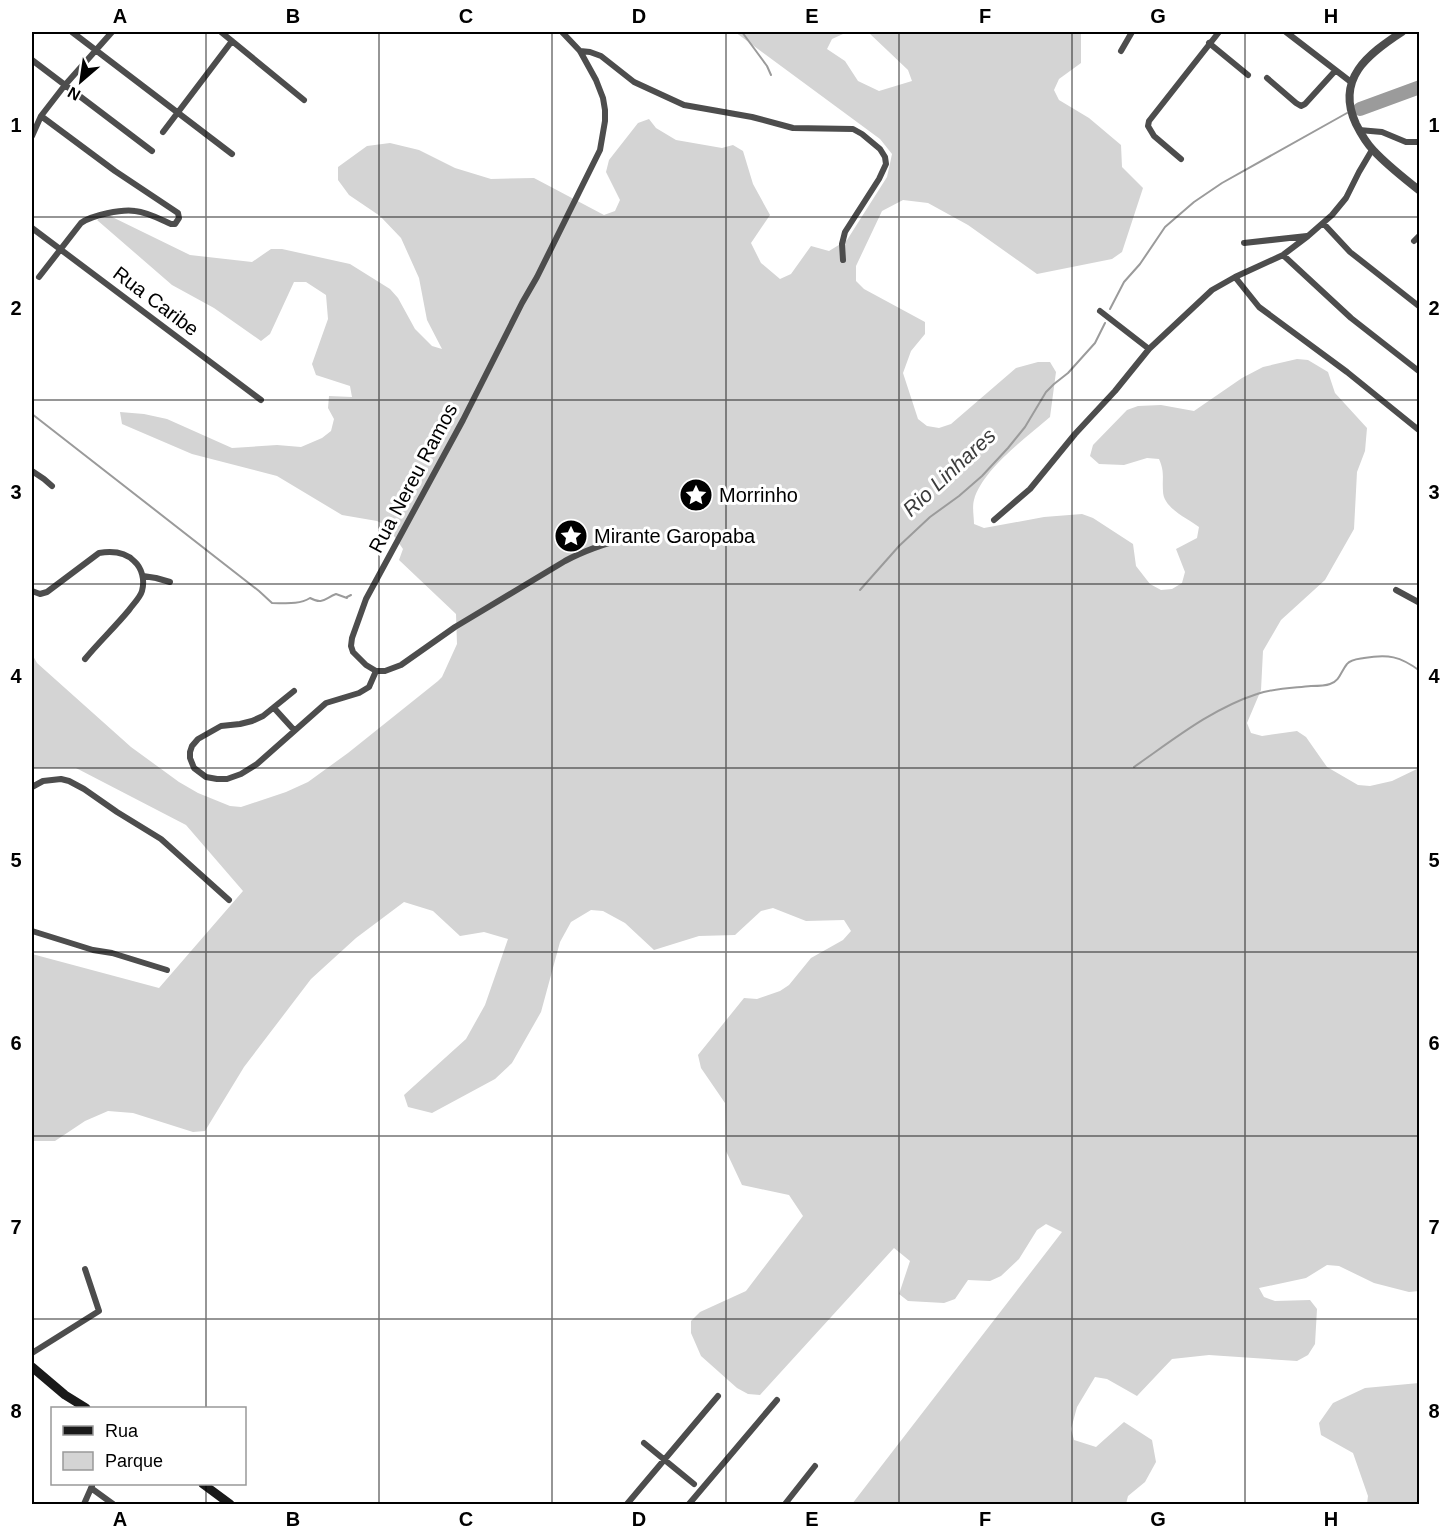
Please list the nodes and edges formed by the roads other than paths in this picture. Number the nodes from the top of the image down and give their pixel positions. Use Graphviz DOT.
graph roads {
  1 [pos="72,32"];
  2 [pos="112,32"];
  3 [pos="221,32"];
  4 [pos="562,32"];
  5 [pos="1131,32"];
  6 [pos="1286,32"];
  7 [pos="1399,32"];
  8 [pos="1215,33"];
  9 [pos="232,41"];
  10 [pos="1209,43"];
  11 [pos="96,50"];
  12 [pos="580,51"];
  13 [pos="1121,51"];
  14 [pos="32,60"];
  15 [pos="1335,70"];
  16 [pos="1248,75"];
  17 [pos="1267,78"];
  18 [pos="1351,82"];
  19 [pos="65,85"];
  20 [pos="304,100"];
  21 [pos="178,112"];
  22 [pos="41,116"];
  23 [pos="1359,130"];
  24 [pos="163,132"];
  25 [pos="32,136"];
  26 [pos="1419,142"];
  27 [pos="1372,150"];
  28 [pos="152,151"];
  29 [pos="232,154"];
  30 [pos="1180,159"];
  31 [pos="1419,191"];
  32 [pos="1323,223"];
  33 [pos="32,228"];
  34 [pos="1419,235"];
  35 [pos="1308,236"];
  36 [pos="1414,241"];
  37 [pos="1244,243"];
  38 [pos="61,249"];
  39 [pos="1283,255"];
  40 [pos="843,260"];
  41 [pos="39,277"];
  42 [pos="1235,277"];
  43 [pos="1419,307"];
  44 [pos="1100,311"];
  45 [pos="1149,349"];
  46 [pos="1419,372"];
  47 [pos="261,400"];
  48 [pos="1419,432"];
  49 [pos="32,471"];
  50 [pos="52,486"];
  51 [pos="994,520"];
  52 [pos="633,536"];
  53 [pos="143,576"];
  54 [pos="170,582"];
  55 [pos="1396,590"];
  56 [pos="32,591"];
  57 [pos="1419,603"];
  58 [pos="85,658"];
  59 [pos="376,671"];
  60 [pos="294,691"];
  61 [pos="274,708"];
  62 [pos="294,730"];
  63 [pos="32,787"];
  64 [pos="229,900"];
  65 [pos="32,931"];
  66 [pos="166,970"];
  67 [pos="85,1269"];
  68 [pos="32,1353"];
  69 [pos="32,1367"];
  70 [pos="718,1396"];
  71 [pos="777,1400"];
  72 [pos="84,1407"];
  73 [pos="644,1443"];
  74 [pos="664,1460"];
  75 [pos="815,1466"];
  76 [pos="694,1484"];
  77 [pos="204,1485"];
  78 [pos="92,1486"];
  79 [pos="84,1504"];
  80 [pos="113,1504"];
  81 [pos="230,1504"];
  82 [pos="627,1504"];
  83 [pos="689,1504"];
  84 [pos="785,1504"];
  1 -- 11 [label="street"];
  2 -- 11 [label="street"];
  3 -- 9 [label="street"];
  4 -- 12 [label="street, Rua Nereu Ramos"];
  5 -- 13 [label="street"];
  6 -- 15 [label="street"];
  7 -- 18 [label="street"];
  8 -- 10 [label="street"];
  9 -- 20 [label="street"];
  9 -- 21 [label="street"];
  10 -- 16 [label="street"];
  10 -- 30 [label="street"];
  11 -- 19 [label="street"];
  11 -- 21 [label="street"];
  12 -- 40 [label="street"];
  12 -- 59 [label="street, Rua Nereu Ramos"];
  14 -- 19 [label="street"];
  15 -- 17 [label="street"];
  15 -- 18 [label="street"];
  18 -- 23 [label="street"];
  19 -- 22 [label="street"];
  19 -- 28 [label="street"];
  21 -- 24 [label="street"];
  21 -- 29 [label="street"];
  22 -- 25 [label="street"];
  22 -- 38 [label="street"];
  23 -- 26 [label="street"];
  23 -- 27 [label="street"];
  27 -- 31 [label="street"];
  27 -- 32 [label="street"];
  32 -- 35 [label="street"];
  32 -- 43 [label="street"];
  33 -- 38 [label="street, Rua Caribe"];
  34 -- 36 [label="street"];
  35 -- 37 [label="street"];
  35 -- 39 [label="street"];
  38 -- 41 [label="street"];
  38 -- 47 [label="street, Rua Caribe"];
  39 -- 42 [label="street"];
  39 -- 46 [label="street"];
  42 -- 45 [label="street"];
  42 -- 48 [label="street"];
  44 -- 45 [label="street"];
  45 -- 51 [label="street"];
  49 -- 50 [label="street"];
  52 -- 59 [label="street"];
  53 -- 54 [label="street"];
  53 -- 56 [label="street"];
  53 -- 58 [label="street"];
  55 -- 57 [label="street"];
  59 -- 62 [label="street"];
  60 -- 61 [label="street"];
  61 -- 62 [label="street"];
  61 -- 62 [label="street"];
  63 -- 64 [label="street"];
  65 -- 66 [label="street"];
  67 -- 68 [label="street"];
  69 -- 72 [label="main road"];
  70 -- 74 [label="street"];
  71 -- 83 [label="street"];
  73 -- 74 [label="street"];
  74 -- 76 [label="street"];
  74 -- 82 [label="street"];
  75 -- 84 [label="street"];
  77 -- 81 [label="main road"];
  78 -- 79 [label="street"];
  78 -- 80 [label="street"];
}
